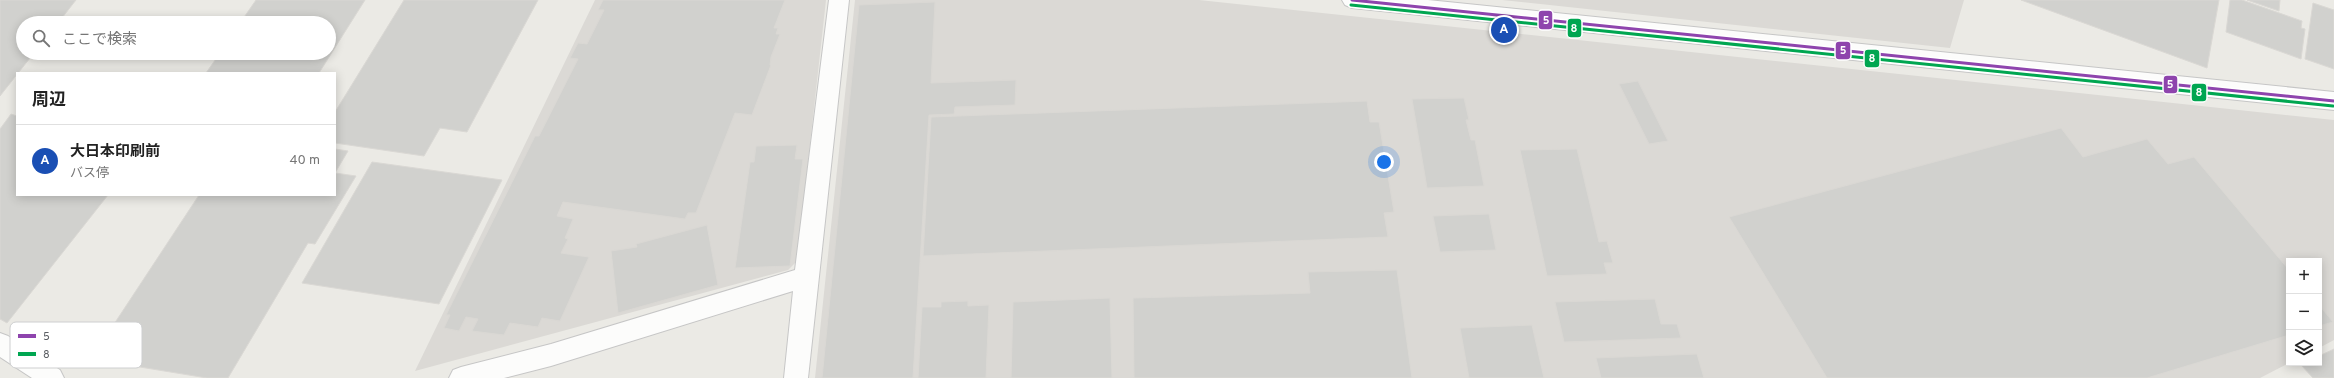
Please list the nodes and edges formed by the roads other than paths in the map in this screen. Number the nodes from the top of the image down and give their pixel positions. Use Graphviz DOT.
graph roads {
  1 [pos="839,0"];
  2 [pos="1352,0"];
  3 [pos="2334,101"];
  4 [pos="806,277"];
  5 [pos="0,344"];
  6 [pos="10,351"];
  7 [pos="37,368"];
  8 [pos="52,378"];
  9 [pos="462,378"];
  10 [pos="796,378"];
  1 -- 4 [label="street"];
  2 -- 3 [label="street"];
  4 -- 9 [label="street"];
  4 -- 10 [label="street"];
  5 -- 6 [label="street"];
  7 -- 8 [label="street"];
}
